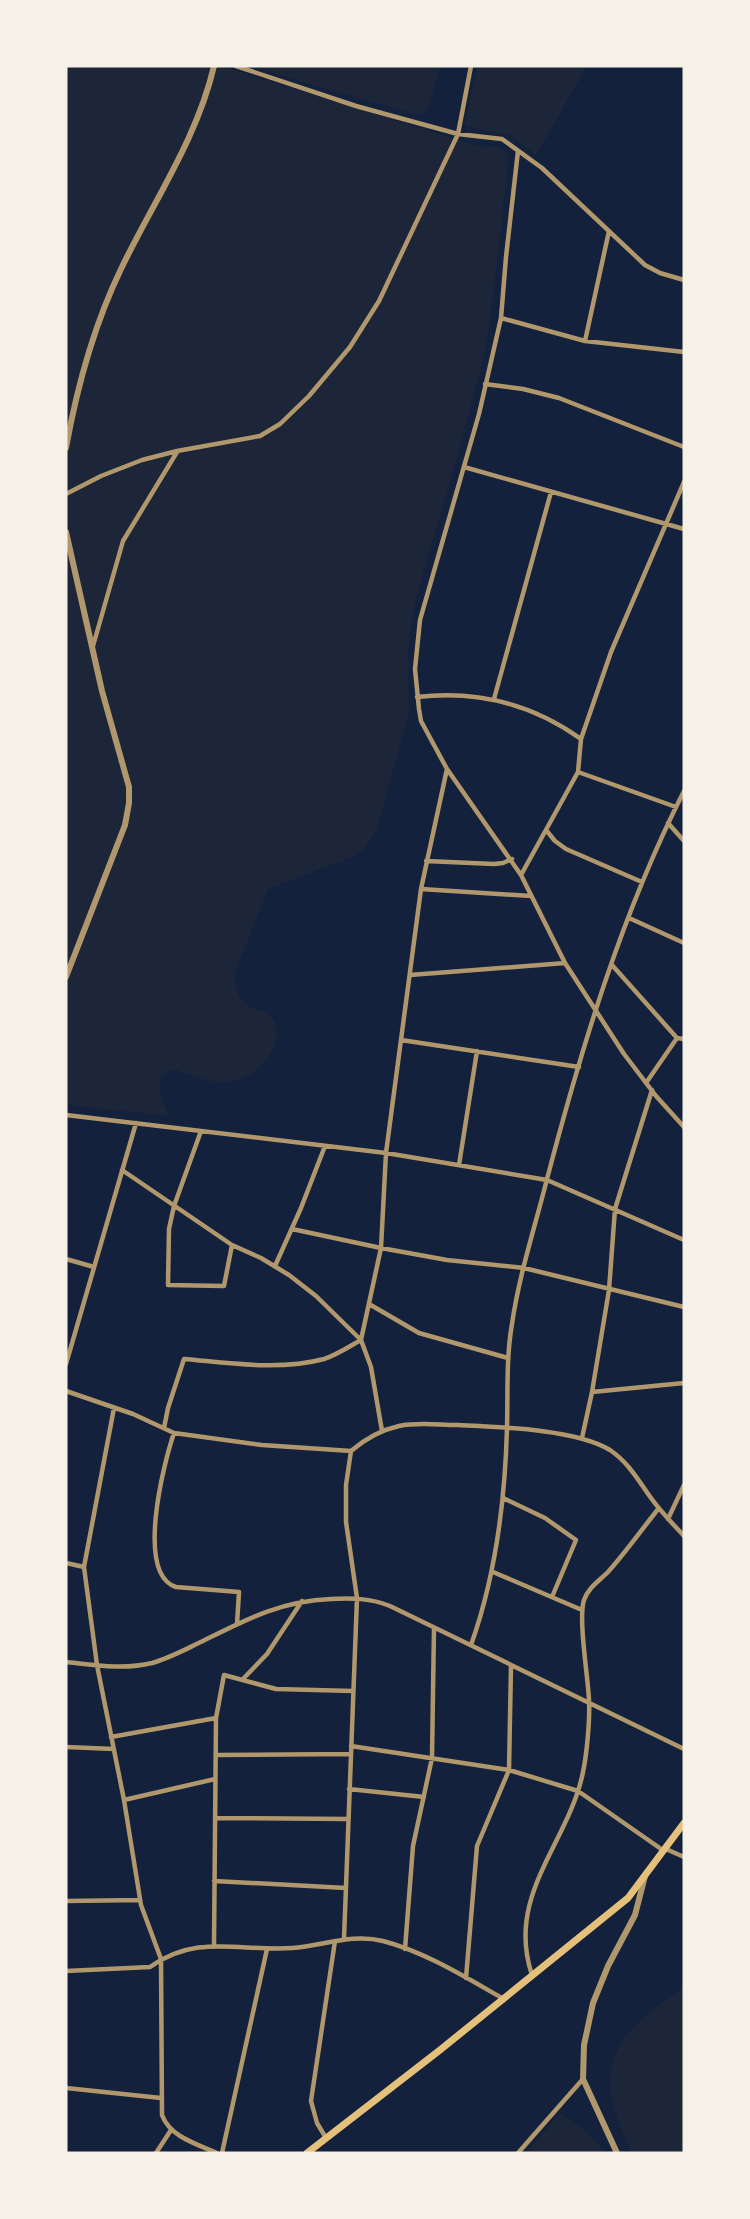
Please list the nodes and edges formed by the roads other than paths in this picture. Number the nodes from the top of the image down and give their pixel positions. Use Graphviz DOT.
graph roads {
  1 [pos="214,66"];
  2 [pos="236,66"];
  3 [pos="471,66"];
  4 [pos="458,134"];
  5 [pos="518,151"];
  6 [pos="609,231"];
  7 [pos="684,280"];
  8 [pos="501,318"];
  9 [pos="585,341"];
  10 [pos="684,352"];
  11 [pos="485,384"];
  12 [pos="684,447"];
  13 [pos="66,448"];
  14 [pos="177,451"];
  15 [pos="464,467"];
  16 [pos="684,482"];
  17 [pos="551,492"];
  18 [pos="66,494"];
  19 [pos="666,524"];
  20 [pos="684,529"];
  21 [pos="66,532"];
  22 [pos="92,649"];
  23 [pos="417,697"];
  24 [pos="494,699"];
  25 [pos="581,739"];
  26 [pos="447,769"];
  27 [pos="578,772"];
  28 [pos="684,791"];
  29 [pos="676,807"];
  30 [pos="668,823"];
  31 [pos="546,830"];
  32 [pos="684,841"];
  33 [pos="512,859"];
  34 [pos="426,861"];
  35 [pos="521,875"];
  36 [pos="642,882"];
  37 [pos="422,889"];
  38 [pos="531,896"];
  39 [pos="628,918"];
  40 [pos="684,943"];
  41 [pos="565,963"];
  42 [pos="612,965"];
  43 [pos="410,975"];
  44 [pos="66,977"];
  45 [pos="596,1010"];
  46 [pos="677,1038"];
  47 [pos="684,1039"];
  48 [pos="401,1040"];
  49 [pos="477,1051"];
  50 [pos="579,1067"];
  51 [pos="646,1083"];
  52 [pos="652,1090"];
  53 [pos="66,1115"];
  54 [pos="136,1123"];
  55 [pos="684,1127"];
  56 [pos="201,1131"];
  57 [pos="325,1146"];
  58 [pos="386,1153"];
  59 [pos="459,1165"];
  60 [pos="122,1170"];
  61 [pos="547,1180"];
  62 [pos="174,1206"];
  63 [pos="615,1209"];
  64 [pos="292,1229"];
  65 [pos="684,1240"];
  66 [pos="232,1245"];
  67 [pos="381,1248"];
  68 [pos="66,1259"];
  69 [pos="275,1266"];
  70 [pos="94,1267"];
  71 [pos="524,1268"];
  72 [pos="609,1290"];
  73 [pos="369,1304"];
  74 [pos="684,1307"];
  75 [pos="362,1340"];
  76 [pos="508,1359"];
  77 [pos="66,1364"];
  78 [pos="684,1383"];
  79 [pos="66,1392"];
  80 [pos="592,1392"];
  81 [pos="114,1408"];
  82 [pos="507,1427"];
  83 [pos="164,1428"];
  84 [pos="382,1431"];
  85 [pos="174,1433"];
  86 [pos="582,1438"];
  87 [pos="351,1451"];
  88 [pos="684,1485"];
  89 [pos="502,1498"];
  90 [pos="659,1508"];
  91 [pos="668,1519"];
  92 [pos="684,1536"];
  93 [pos="66,1563"];
  94 [pos="84,1567"];
  95 [pos="493,1572"];
  96 [pos="552,1597"];
  97 [pos="357,1598"];
  98 [pos="302,1601"];
  99 [pos="582,1610"];
  100 [pos="237,1624"];
  101 [pos="434,1628"];
  102 [pos="471,1645"];
  103 [pos="66,1662"];
  104 [pos="97,1665"];
  105 [pos="511,1665"];
  106 [pos="242,1680"];
  107 [pos="353,1691"];
  108 [pos="589,1703"];
  109 [pos="216,1718"];
  110 [pos="111,1737"];
  111 [pos="351,1746"];
  112 [pos="66,1747"];
  113 [pos="114,1749"];
  114 [pos="684,1749"];
  115 [pos="351,1754"];
  116 [pos="216,1755"];
  117 [pos="432,1758"];
  118 [pos="509,1770"];
  119 [pos="215,1779"];
  120 [pos="349,1789"];
  121 [pos="578,1791"];
  122 [pos="424,1797"];
  123 [pos="124,1800"];
  124 [pos="215,1818"];
  125 [pos="348,1819"];
  126 [pos="684,1823"];
  127 [pos="665,1850"];
  128 [pos="684,1857"];
  129 [pos="645,1876"];
  130 [pos="214,1881"];
  131 [pos="345,1888"];
  132 [pos="140,1899"];
  133 [pos="66,1901"];
  134 [pos="344,1939"];
  135 [pos="335,1941"];
  136 [pos="214,1946"];
  137 [pos="267,1949"];
  138 [pos="405,1949"];
  139 [pos="161,1959"];
  140 [pos="66,1971"];
  141 [pos="532,1975"];
  142 [pos="466,1978"];
  143 [pos="502,1998"];
  144 [pos="583,2079"];
  145 [pos="66,2088"];
  146 [pos="160,2098"];
  147 [pos="171,2130"];
  148 [pos="326,2138"];
  149 [pos="156,2153"];
  150 [pos="217,2153"];
  151 [pos="222,2153"];
  152 [pos="307,2153"];
  153 [pos="518,2153"];
  154 [pos="617,2153"];
  1 -- 13 [label="street"];
  2 -- 4 [label="street"];
  3 -- 4 [label="street"];
  4 -- 5 [label="street"];
  4 -- 14 [label="street"];
  5 -- 6 [label="street"];
  5 -- 8 [label="street"];
  6 -- 7 [label="street"];
  6 -- 9 [label="street"];
  8 -- 9 [label="street"];
  8 -- 11 [label="street"];
  9 -- 10 [label="street"];
  11 -- 12 [label="street"];
  11 -- 15 [label="street"];
  14 -- 18 [label="street"];
  14 -- 22 [label="street"];
  15 -- 17 [label="street"];
  15 -- 23 [label="street"];
  16 -- 19 [label="street"];
  17 -- 19 [label="street"];
  17 -- 24 [label="street"];
  19 -- 20 [label="street"];
  19 -- 25 [label="street"];
  21 -- 22 [label="street"];
  22 -- 44 [label="street"];
  23 -- 24 [label="street"];
  23 -- 26 [label="street"];
  24 -- 25 [label="street"];
  25 -- 27 [label="street"];
  26 -- 33 [label="street"];
  26 -- 34 [label="street"];
  27 -- 29 [label="street"];
  27 -- 31 [label="street"];
  28 -- 29 [label="street"];
  29 -- 30 [label="street"];
  30 -- 32 [label="street"];
  30 -- 36 [label="street"];
  31 -- 35 [label="street"];
  31 -- 36 [label="street"];
  33 -- 34 [label="street"];
  33 -- 35 [label="street"];
  34 -- 37 [label="street"];
  35 -- 38 [label="street"];
  36 -- 39 [label="street"];
  37 -- 38 [label="street"];
  37 -- 43 [label="street"];
  38 -- 41 [label="street"];
  39 -- 40 [label="street"];
  39 -- 42 [label="street"];
  41 -- 43 [label="street"];
  41 -- 45 [label="street"];
  42 -- 45 [label="street"];
  42 -- 46 [label="street"];
  43 -- 48 [label="street"];
  45 -- 50 [label="street"];
  45 -- 51 [label="street"];
  46 -- 47 [label="street"];
  46 -- 51 [label="street"];
  48 -- 49 [label="street"];
  48 -- 58 [label="street"];
  49 -- 50 [label="street"];
  49 -- 59 [label="street"];
  50 -- 61 [label="street"];
  51 -- 52 [label="street"];
  52 -- 55 [label="street"];
  52 -- 63 [label="street"];
  53 -- 54 [label="street"];
  54 -- 56 [label="street"];
  54 -- 60 [label="street"];
  56 -- 57 [label="street"];
  56 -- 62 [label="street"];
  57 -- 58 [label="street"];
  57 -- 64 [label="street"];
  58 -- 59 [label="street"];
  58 -- 67 [label="street"];
  59 -- 61 [label="street"];
  60 -- 62 [label="street"];
  60 -- 70 [label="street"];
  61 -- 63 [label="street"];
  61 -- 71 [label="street"];
  62 -- 66 [label="street"];
  62 -- 66 [label="street"];
  63 -- 65 [label="street"];
  63 -- 72 [label="street"];
  64 -- 67 [label="street"];
  64 -- 69 [label="street"];
  66 -- 69 [label="street"];
  67 -- 71 [label="street"];
  67 -- 73 [label="street"];
  68 -- 70 [label="street"];
  69 -- 75 [label="street"];
  70 -- 77 [label="street"];
  71 -- 72 [label="street"];
  71 -- 76 [label="street"];
  72 -- 74 [label="street"];
  72 -- 80 [label="street"];
  73 -- 75 [label="street"];
  73 -- 76 [label="street"];
  75 -- 83 [label="street"];
  75 -- 84 [label="street"];
  76 -- 82 [label="street"];
  78 -- 80 [label="street"];
  79 -- 81 [label="street"];
  80 -- 86 [label="street"];
  81 -- 83 [label="street"];
  81 -- 94 [label="street"];
  82 -- 84 [label="street"];
  82 -- 86 [label="street"];
  82 -- 89 [label="street"];
  83 -- 85 [label="street"];
  84 -- 87 [label="street"];
  85 -- 87 [label="street"];
  85 -- 100 [label="street"];
  86 -- 90 [label="street"];
  87 -- 97 [label="street"];
  88 -- 91 [label="street"];
  89 -- 95 [label="street"];
  89 -- 96 [label="street"];
  90 -- 91 [label="street"];
  90 -- 99 [label="street"];
  91 -- 92 [label="street"];
  93 -- 94 [label="street"];
  94 -- 104 [label="street"];
  95 -- 96 [label="street"];
  95 -- 102 [label="street"];
  96 -- 99 [label="street"];
  97 -- 98 [label="street"];
  97 -- 101 [label="street"];
  97 -- 107 [label="street"];
  98 -- 100 [label="street"];
  98 -- 106 [label="street"];
  99 -- 108 [label="street"];
  100 -- 104 [label="street"];
  101 -- 102 [label="street"];
  101 -- 117 [label="street"];
  102 -- 105 [label="street"];
  103 -- 104 [label="street"];
  104 -- 110 [label="street"];
  105 -- 108 [label="street"];
  105 -- 118 [label="street"];
  106 -- 107 [label="street"];
  106 -- 109 [label="street"];
  107 -- 111 [label="street"];
  108 -- 114 [label="street"];
  108 -- 121 [label="street"];
  109 -- 110 [label="street"];
  109 -- 116 [label="street"];
  110 -- 113 [label="street"];
  111 -- 115 [label="street"];
  111 -- 117 [label="street"];
  112 -- 113 [label="street"];
  113 -- 123 [label="street"];
  115 -- 116 [label="street"];
  115 -- 120 [label="street"];
  116 -- 119 [label="street"];
  117 -- 118 [label="street"];
  117 -- 122 [label="street"];
  118 -- 121 [label="street"];
  118 -- 142 [label="street"];
  119 -- 123 [label="street"];
  119 -- 124 [label="street"];
  120 -- 122 [label="street"];
  120 -- 125 [label="street"];
  121 -- 127 [label="street"];
  121 -- 141 [label="street"];
  122 -- 138 [label="street"];
  123 -- 132 [label="street"];
  124 -- 125 [label="street"];
  124 -- 130 [label="street"];
  125 -- 131 [label="street"];
  126 -- 127 [label="main road"];
  127 -- 128 [label="street"];
  127 -- 129 [label="main road"];
  129 -- 141 [label="main road"];
  129 -- 144 [label="street"];
  130 -- 131 [label="street"];
  130 -- 136 [label="street"];
  131 -- 134 [label="street"];
  132 -- 133 [label="street"];
  132 -- 139 [label="street"];
  134 -- 135 [label="street"];
  134 -- 138 [label="street"];
  135 -- 137 [label="street"];
  135 -- 148 [label="street"];
  136 -- 137 [label="street"];
  136 -- 139 [label="street"];
  137 -- 151 [label="street"];
  138 -- 142 [label="street"];
  139 -- 140 [label="street"];
  139 -- 146 [label="street"];
  141 -- 143 [label="main road"];
  142 -- 143 [label="street"];
  143 -- 148 [label="main road"];
  144 -- 153 [label="street"];
  144 -- 154 [label="street"];
  145 -- 146 [label="street"];
  146 -- 147 [label="street"];
  147 -- 149 [label="street"];
  147 -- 150 [label="street"];
  148 -- 152 [label="main road"];
}
